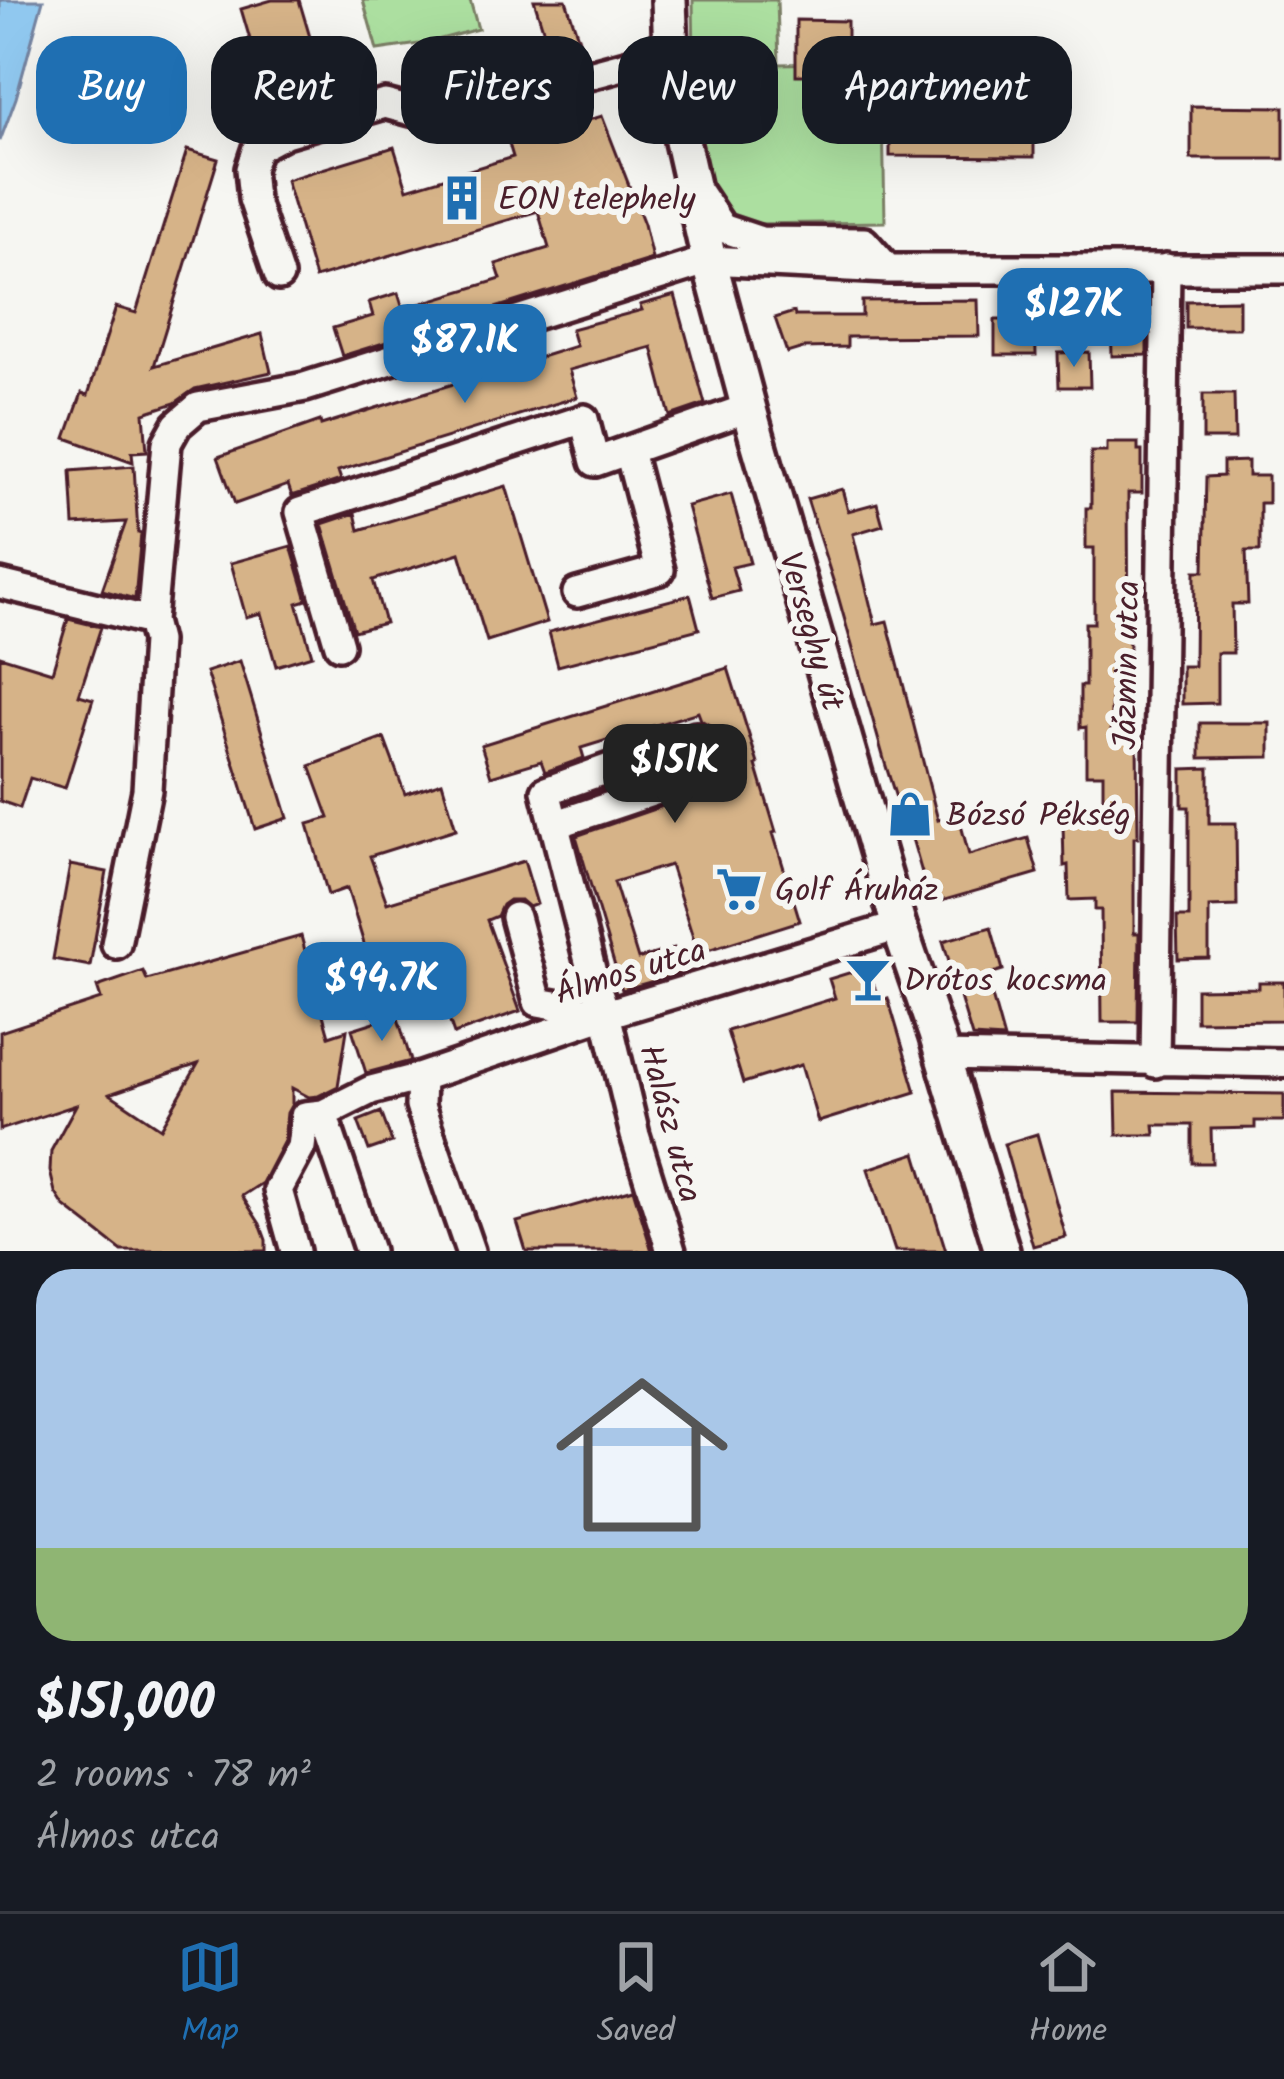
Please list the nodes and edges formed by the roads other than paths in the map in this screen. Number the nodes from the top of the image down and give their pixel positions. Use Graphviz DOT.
graph roads {
  1 [pos="669,0"];
  2 [pos="670,36"];
  3 [pos="618,67"];
  4 [pos="683,144"];
  5 [pos="688,177"];
  6 [pos="709,260"];
  7 [pos="1166,268"];
  8 [pos="888,269"];
  9 [pos="1284,269"];
  10 [pos="278,276"];
  11 [pos="748,408"];
  12 [pos="629,451"];
  13 [pos="0,584"];
  14 [pos="577,592"];
  15 [pos="151,621"];
  16 [pos="339,645"];
  17 [pos="554,825"];
  18 [pos="515,916"];
  19 [pos="899,926"];
  20 [pos="116,944"];
  21 [pos="606,1014"];
  22 [pos="943,1056"];
  23 [pos="1155,1063"];
  24 [pos="1284,1064"];
  25 [pos="421,1077"];
  26 [pos="323,1114"];
  27 [pos="296,1251"];
  28 [pos="369,1251"];
  29 [pos="470,1251"];
  30 [pos="671,1251"];
  31 [pos="1002,1251"];
  1 -- 2 [label="main road, Verseghy út"];
  3 -- 10 [label="street"];
  4 -- 5 [label="main road, Verseghy út"];
  5 -- 6 [label="main road, Verseghy út"];
  5 -- 8 [label="street"];
  6 -- 8 [label="street"];
  6 -- 11 [label="main road, Verseghy út"];
  6 -- 15 [label="street"];
  7 -- 8 [label="street"];
  7 -- 9 [label="street"];
  7 -- 23 [label="street, Jázmin utca"];
  11 -- 12 [label="street"];
  11 -- 19 [label="main road, Verseghy út"];
  12 -- 14 [label="street"];
  12 -- 16 [label="street"];
  13 -- 15 [label="street"];
  15 -- 20 [label="street"];
  17 -- 17 [label="street"];
  17 -- 21 [label="street, Halász utca"];
  18 -- 21 [label="street"];
  19 -- 21 [label="street, Álmos utca"];
  19 -- 22 [label="main road, Verseghy út"];
  21 -- 25 [label="street, Álmos utca"];
  21 -- 30 [label="street, Halász utca"];
  22 -- 23 [label="street"];
  22 -- 31 [label="main road, Verseghy út"];
  23 -- 24 [label="street"];
  25 -- 26 [label="street, Álmos utca"];
  25 -- 29 [label="street"];
  26 -- 27 [label="street"];
  26 -- 28 [label="street"];
}
